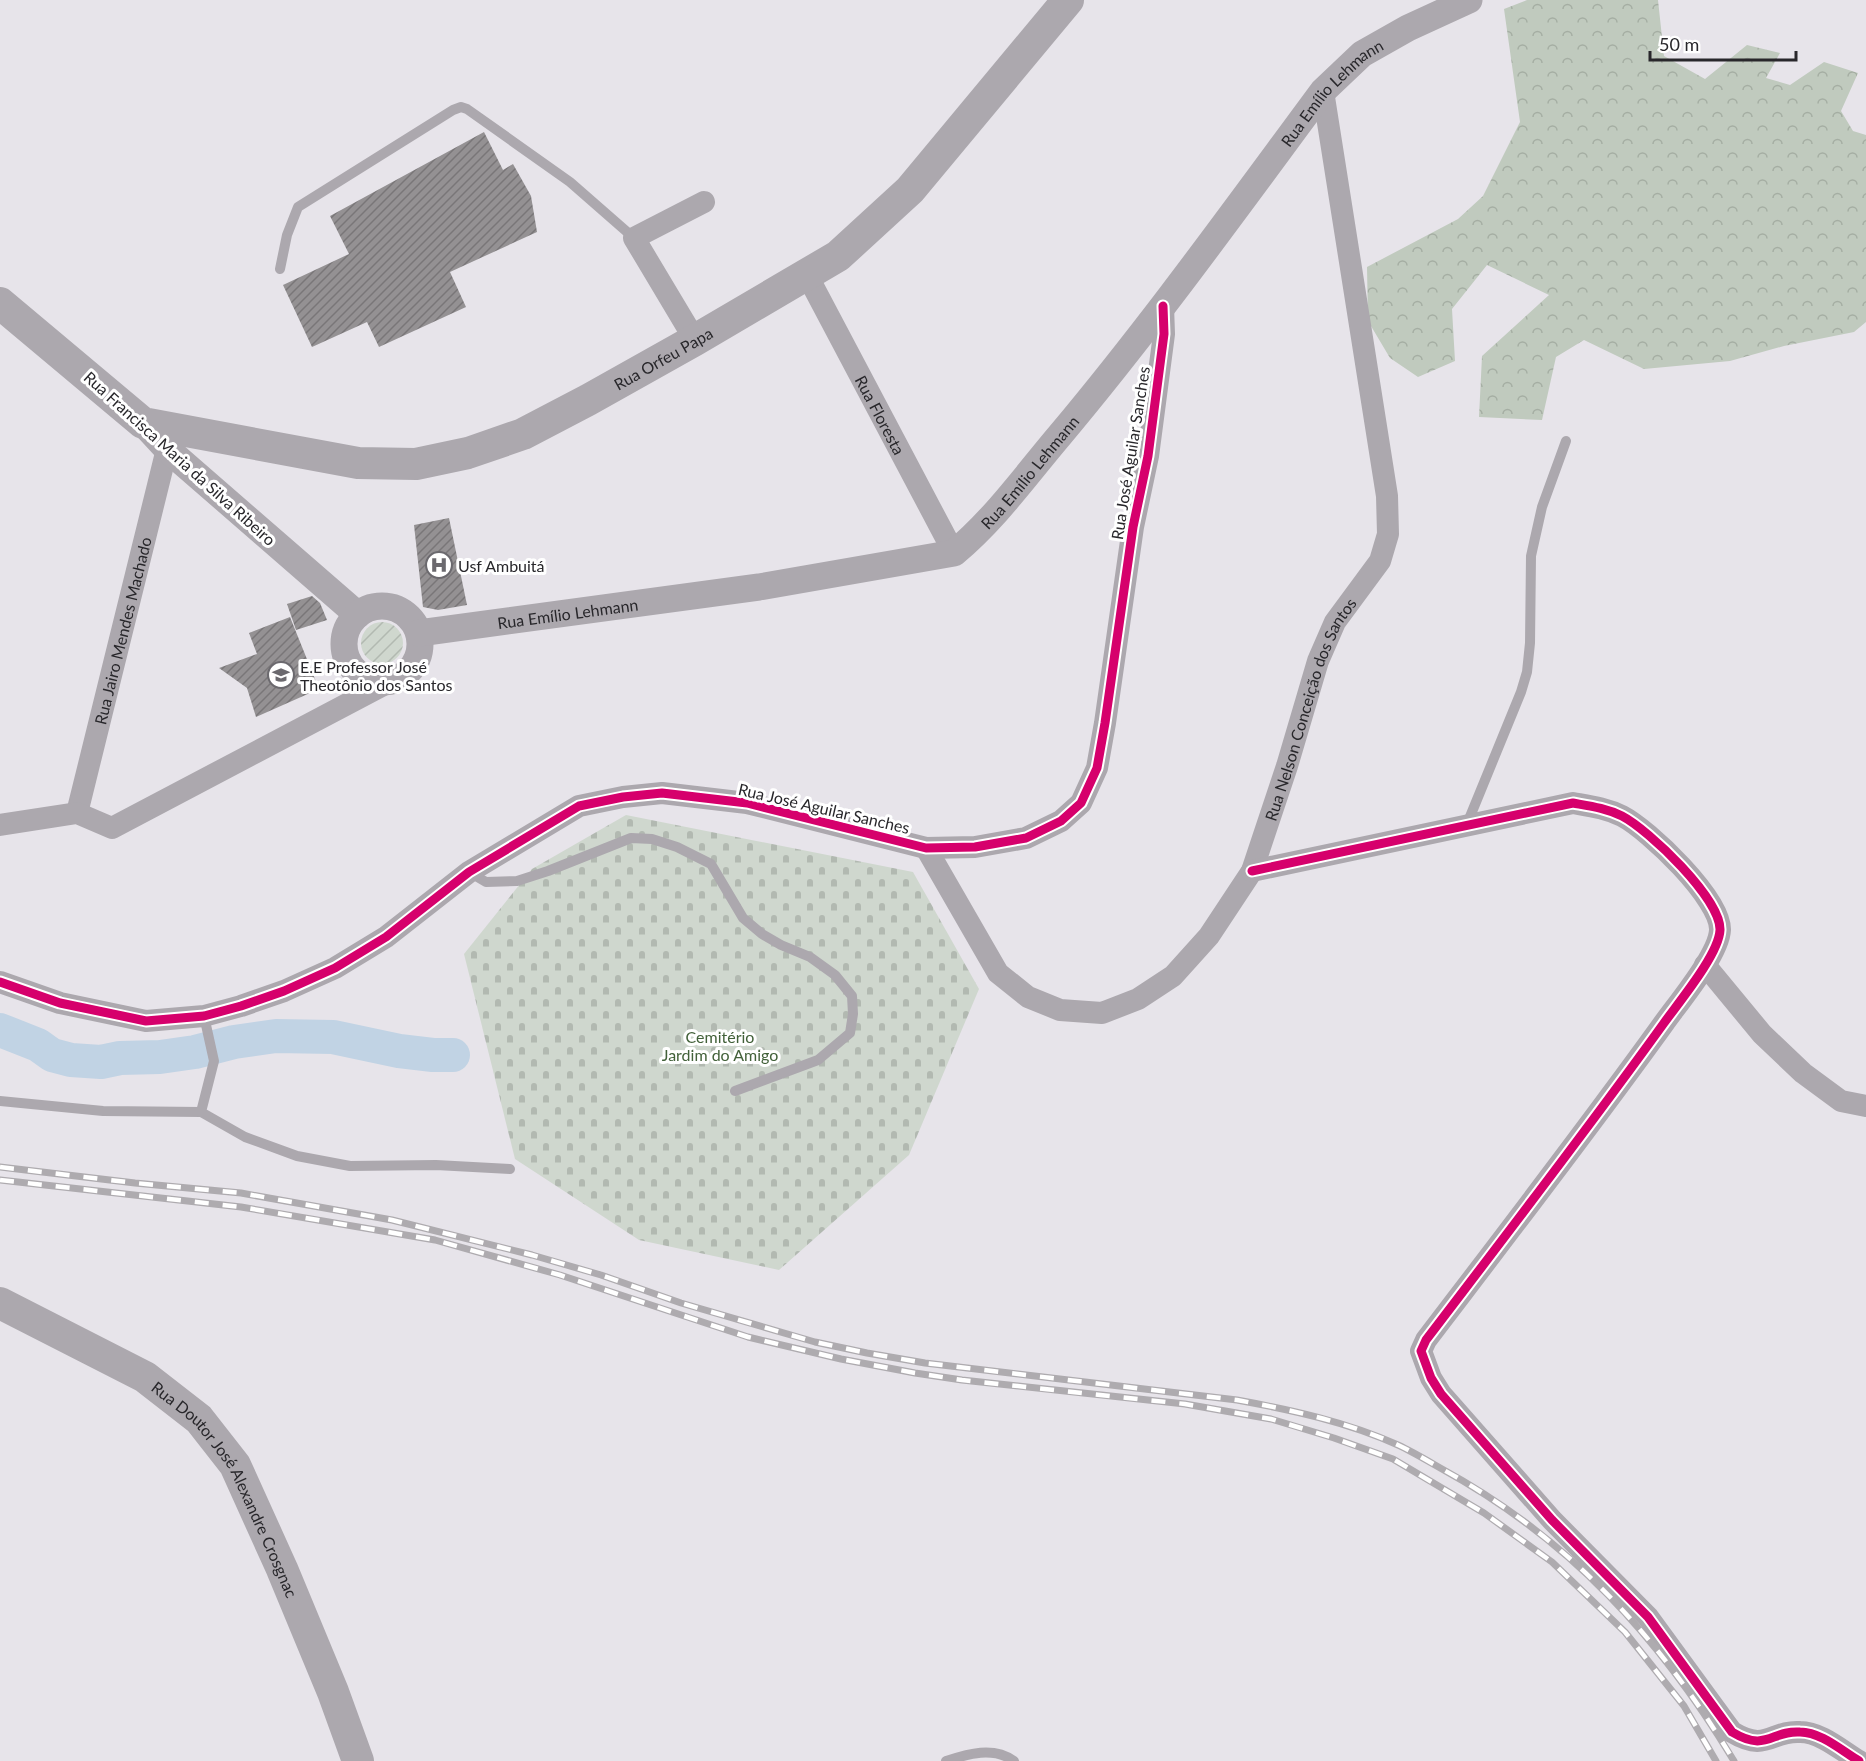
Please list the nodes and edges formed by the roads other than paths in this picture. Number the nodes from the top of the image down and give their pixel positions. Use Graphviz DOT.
graph roads {
  1 [pos="1068,0"];
  2 [pos="1469,0"];
  3 [pos="1323,91"];
  4 [pos="704,202"];
  5 [pos="634,238"];
  6 [pos="280,269"];
  7 [pos="807,275"];
  8 [pos="0,303"];
  9 [pos="1163,306"];
  10 [pos="695,340"];
  11 [pos="143,423"];
  12 [pos="1566,441"];
  13 [pos="167,449"];
  14 [pos="954,554"];
  15 [pos="358,615"];
  16 [pos="418,633"];
  17 [pos="358,688"];
  18 [pos="78,813"];
  19 [pos="0,825"];
  20 [pos="1467,825"];
  21 [pos="926,848"];
  22 [pos="1252,871"];
  23 [pos="469,872"];
  24 [pos="1705,965"];
  25 [pos="0,982"];
  26 [pos="207,1026"];
  27 [pos="735,1091"];
  28 [pos="0,1101"];
  29 [pos="1866,1106"];
  30 [pos="201,1112"];
  31 [pos="510,1169"];
  32 [pos="0,1303"];
  33 [pos="358,1761"];
  34 [pos="946,1761"];
  35 [pos="1014,1761"];
  36 [pos="1860,1761"];
  1 -- 7 [label="main road, Rua Orfeu Papa"];
  2 -- 3 [label="street, Rua Emílio Lehmann"];
  3 -- 9 [label="street, Rua Emílio Lehmann"];
  3 -- 22 [label="street, Rua Nelson Conceição dos Santos"];
  4 -- 5 [label="street"];
  5 -- 6 [label="lane"];
  5 -- 10 [label="street"];
  7 -- 10 [label="main road, Rua Orfeu Papa"];
  7 -- 14 [label="street, Rua Floresta"];
  8 -- 11 [label="main road, Rua Francisca Maria da Silva Ribeiro"];
  9 -- 14 [label="street, Rua Emílio Lehmann"];
  9 -- 21 [label="street, Rua José Aguilar Sanches"];
  10 -- 11 [label="main road, Rua Orfeu Papa"];
  11 -- 13 [label="street, Rua Francisca Maria da Silva Ribeiro"];
  12 -- 20 [label="lane"];
  13 -- 15 [label="street, Rua Francisca Maria da Silva Ribeiro"];
  13 -- 18 [label="street, Rua Jairo Mendes Machado"];
  14 -- 16 [label="street, Rua Emílio Lehmann"];
  15 -- 16 [label="street"];
  15 -- 17 [label="street"];
  16 -- 17 [label="street"];
  17 -- 18 [label="street"];
  18 -- 19 [label="street"];
  20 -- 22 [label="street"];
  20 -- 24 [label="street"];
  21 -- 22 [label="street, Rua Nelson Conceição dos Santos"];
  21 -- 23 [label="street, Rua José Aguilar Sanches"];
  23 -- 26 [label="street, Rua José Aguilar Sanches"];
  23 -- 27 [label="lane"];
  24 -- 29 [label="street"];
  24 -- 36 [label="street"];
  25 -- 26 [label="street, Rua José Aguilar Sanches"];
  26 -- 30 [label="lane"];
  28 -- 30 [label="lane"];
  30 -- 31 [label="lane"];
  32 -- 33 [label="main road, Rua Doutor José Alexandre Crosgnac"];
  34 -- 35 [label="lane"];
}
